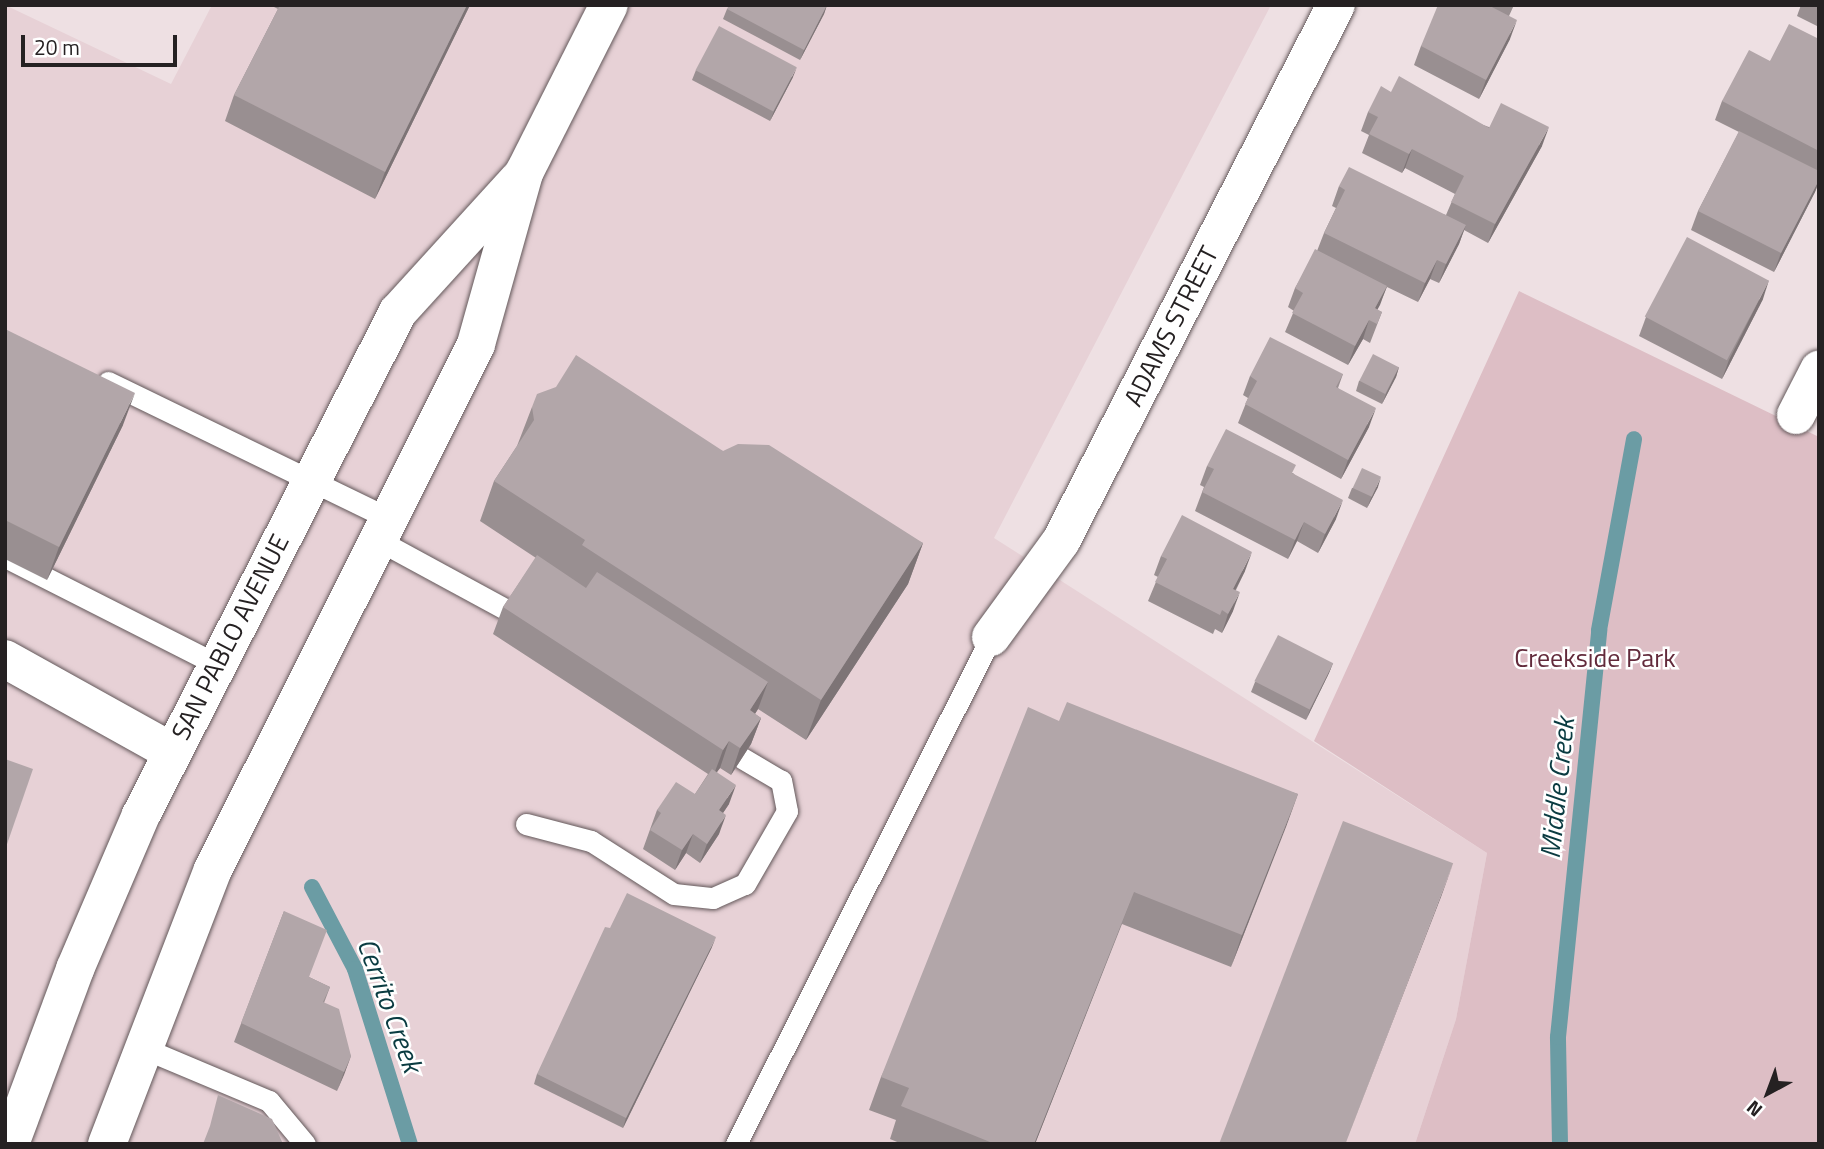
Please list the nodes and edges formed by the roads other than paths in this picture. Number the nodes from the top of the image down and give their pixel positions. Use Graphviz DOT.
graph roads {
  1 [pos="609,5"];
  2 [pos="1336,5"];
  3 [pos="524,173"];
  4 [pos="1819,370"];
  5 [pos="84,371"];
  6 [pos="1796,415"];
  7 [pos="311,480"];
  8 [pos="383,529"];
  9 [pos="5,557"];
  10 [pos="509,611"];
  11 [pos="991,638"];
  12 [pos="5,659"];
  13 [pos="216,664"];
  14 [pos="172,752"];
  15 [pos="742,758"];
  16 [pos="526,824"];
  17 [pos="143,1048"];
  18 [pos="10,1144"];
  19 [pos="107,1144"];
  20 [pos="305,1144"];
  21 [pos="736,1144"];
  1 -- 3 [label="main road, SAN PABLO AVENUE"];
  2 -- 11 [label="main road, ADAMS STREET"];
  3 -- 7 [label="main road, SAN PABLO AVENUE"];
  3 -- 8 [label="main road, SAN PABLO AVENUE"];
  4 -- 6 [label="main road"];
  5 -- 7 [label="lane"];
  7 -- 8 [label="lane"];
  7 -- 13 [label="main road, SAN PABLO AVENUE"];
  8 -- 10 [label="lane"];
  8 -- 17 [label="main road, SAN PABLO AVENUE"];
  9 -- 13 [label="lane"];
  11 -- 21 [label="lane"];
  12 -- 14 [label="main road"];
  13 -- 14 [label="main road, SAN PABLO AVENUE"];
  14 -- 18 [label="main road, SAN PABLO AVENUE"];
  15 -- 16 [label="lane"];
  17 -- 19 [label="main road, SAN PABLO AVENUE"];
  17 -- 20 [label="lane"];
}
